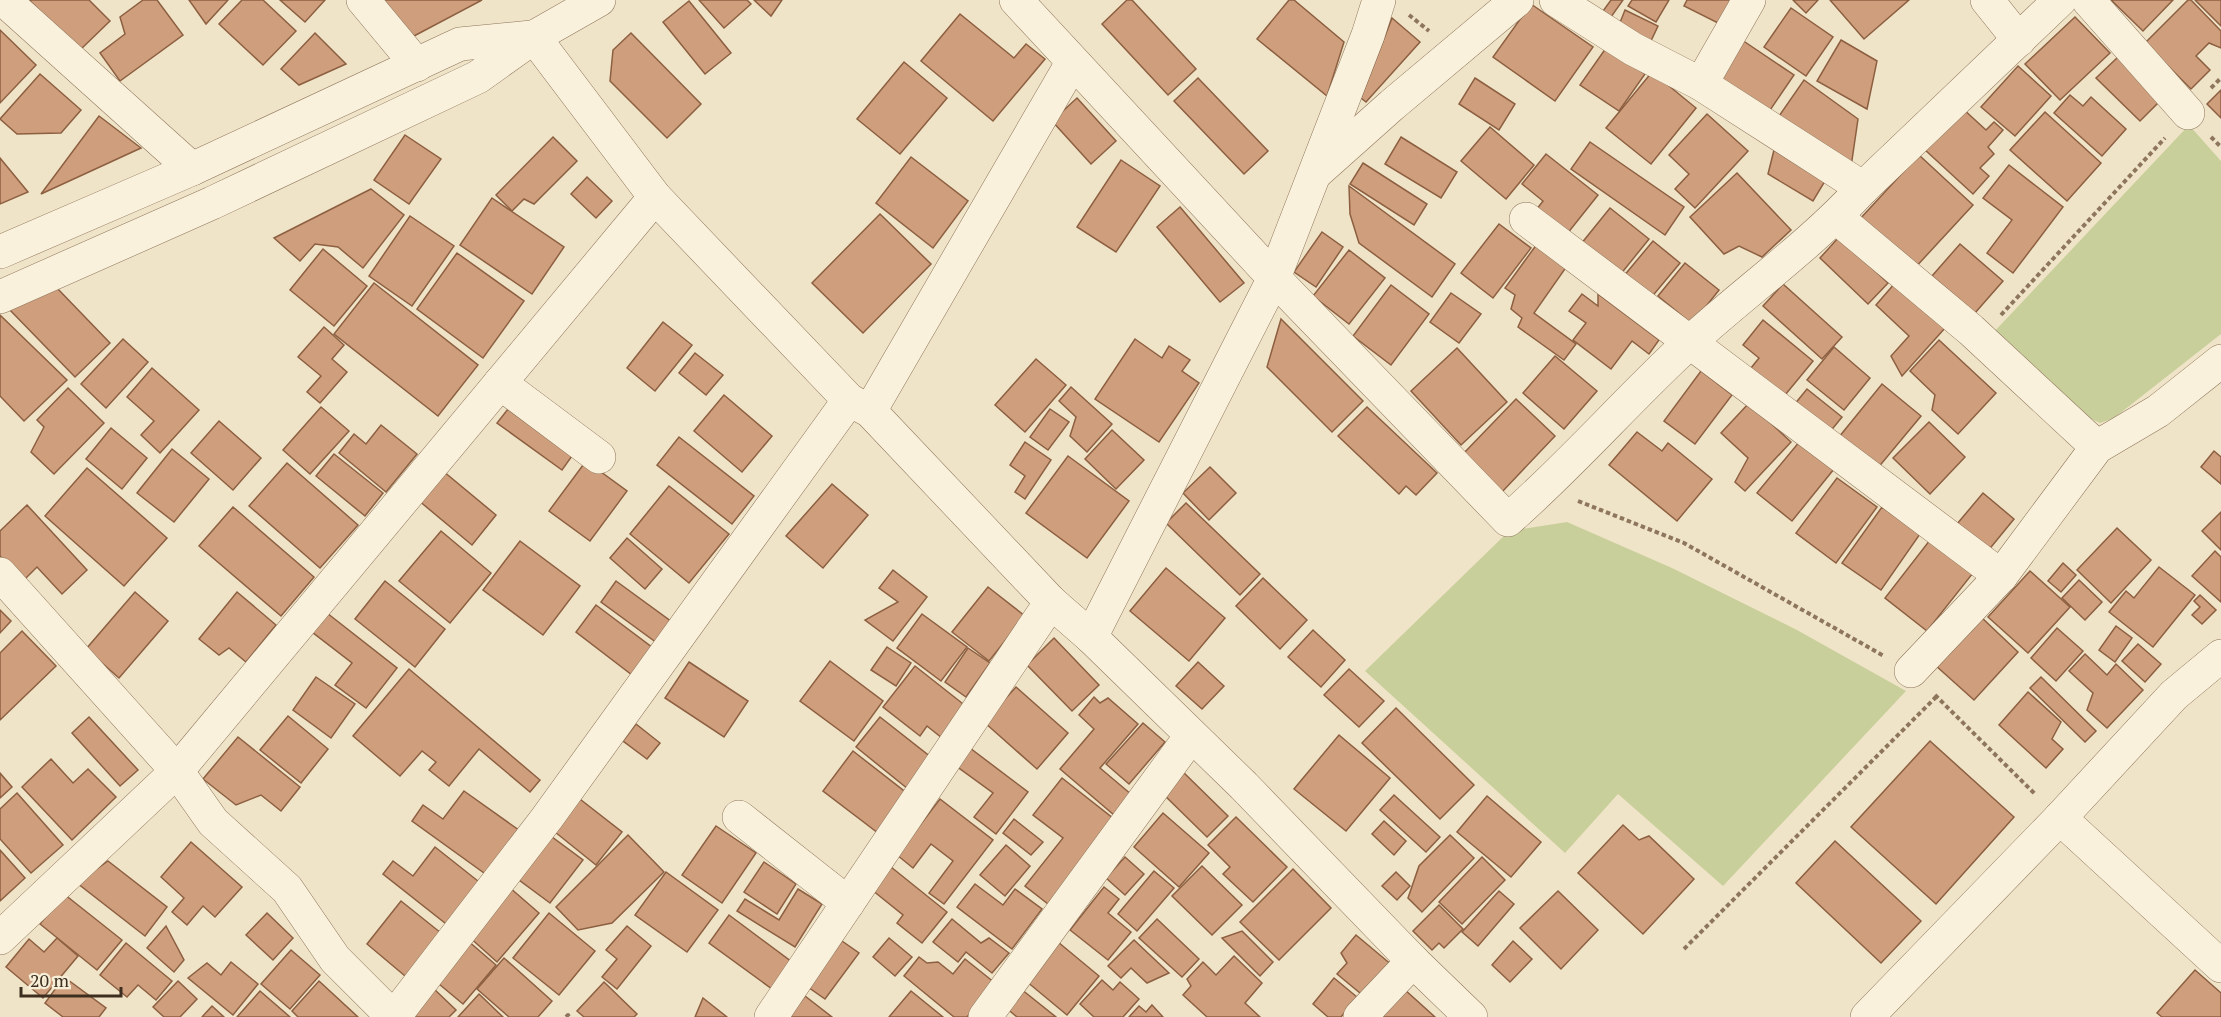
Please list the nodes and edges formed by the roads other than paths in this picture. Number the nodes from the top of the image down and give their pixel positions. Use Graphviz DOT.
graph roads {
  1 [pos="4,0"];
  2 [pos="363,0"];
  3 [pos="599,0"];
  4 [pos="1016,0"];
  5 [pos="1517,0"];
  6 [pos="1556,0"];
  7 [pos="1749,0"];
  8 [pos="1988,0"];
  9 [pos="2060,0"];
  10 [pos="2088,0"];
  11 [pos="1392,6"];
  12 [pos="534,37"];
  13 [pos="2019,40"];
  14 [pos="1072,63"];
  15 [pos="417,65"];
  16 [pos="1701,84"];
  17 [pos="2188,113"];
  18 [pos="192,170"];
  19 [pos="1314,175"];
  20 [pos="1863,188"];
  21 [pos="656,197"];
  22 [pos="1836,217"];
  23 [pos="1526,219"];
  24 [pos="0,252"];
  25 [pos="1274,278"];
  26 [pos="0,297"];
  27 [pos="1690,342"];
  28 [pos="2221,361"];
  29 [pos="500,383"];
  30 [pos="860,405"];
  31 [pos="2097,447"];
  32 [pos="599,457"];
  33 [pos="0,574"];
  34 [pos="2001,576"];
  35 [pos="1051,602"];
  36 [pos="1091,637"];
  37 [pos="2221,656"];
  38 [pos="1911,671"];
  39 [pos="1191,736"];
  40 [pos="177,771"];
  41 [pos="739,817"];
  42 [pos="2060,818"];
  43 [pos="848,903"];
  44 [pos="0,936"];
  45 [pos="1413,961"];
  46 [pos="2221,966"];
  47 [pos="393,1017"];
  48 [pos="771,1017"];
  49 [pos="985,1017"];
  50 [pos="1360,1017"];
  51 [pos="1472,1017"];
  52 [pos="1867,1017"];
  1 -- 18 [label="street"];
  2 -- 15 [label="street"];
  3 -- 12 [label="street"];
  4 -- 14 [label="street"];
  5 -- 19 [label="street"];
  6 -- 16 [label="street"];
  7 -- 16 [label="street"];
  8 -- 13 [label="street"];
  9 -- 13 [label="street"];
  10 -- 17 [label="street"];
  11 -- 19 [label="street"];
  12 -- 15 [label="street"];
  12 -- 21 [label="street"];
  12 -- 26 [label="street"];
  13 -- 20 [label="street"];
  14 -- 25 [label="street"];
  14 -- 30 [label="street"];
  15 -- 18 [label="street"];
  16 -- 20 [label="street"];
  18 -- 24 [label="street"];
  19 -- 25 [label="street"];
  20 -- 22 [label="street"];
  21 -- 29 [label="street"];
  21 -- 30 [label="street"];
  22 -- 27 [label="street"];
  22 -- 31 [label="street"];
  23 -- 27 [label="street"];
  25 -- 27 [label="street"];
  25 -- 36 [label="street"];
  27 -- 34 [label="street"];
  28 -- 31 [label="street"];
  29 -- 32 [label="street"];
  29 -- 40 [label="street"];
  30 -- 35 [label="street"];
  30 -- 47 [label="street"];
  31 -- 34 [label="street"];
  33 -- 40 [label="street"];
  34 -- 38 [label="street"];
  35 -- 36 [label="street"];
  35 -- 43 [label="street"];
  36 -- 39 [label="street"];
  37 -- 42 [label="street"];
  39 -- 45 [label="street"];
  39 -- 49 [label="street"];
  40 -- 44 [label="street"];
  40 -- 47 [label="street"];
  41 -- 43 [label="street"];
  42 -- 46 [label="street"];
  42 -- 52 [label="street"];
  43 -- 48 [label="street"];
  45 -- 50 [label="street"];
  45 -- 51 [label="street"];
}
